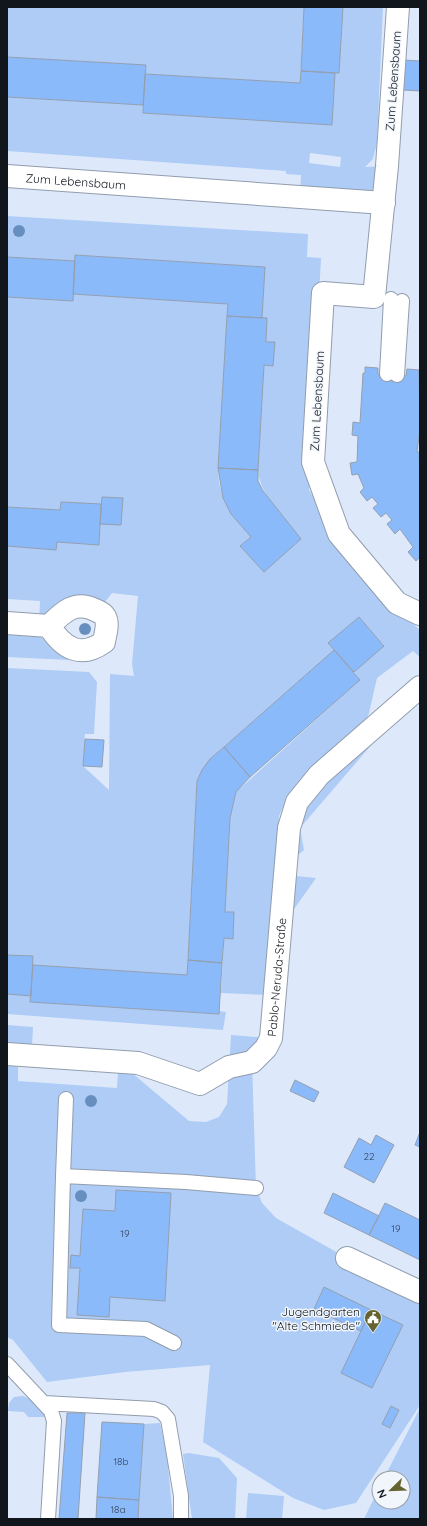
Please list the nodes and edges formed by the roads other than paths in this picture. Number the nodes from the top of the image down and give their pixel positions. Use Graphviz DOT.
graph roads {
  1 [pos="398,7"];
  2 [pos="7,176"];
  3 [pos="384,203"];
  4 [pos="396,300"];
  5 [pos="392,375"];
  6 [pos="420,614"];
  7 [pos="7,623"];
  8 [pos="49,626"];
  9 [pos="420,688"];
  10 [pos="7,1054"];
  11 [pos="66,1099"];
  12 [pos="63,1176"];
  13 [pos="256,1188"];
  14 [pos="347,1258"];
  15 [pos="420,1292"];
  16 [pos="174,1343"];
  17 [pos="7,1364"];
  18 [pos="44,1403"];
  19 [pos="48,1519"];
  20 [pos="181,1519"];
  1 -- 3 [label="street, Zum Lebensbaum"];
  2 -- 3 [label="street, Zum Lebensbaum"];
  3 -- 6 [label="street, Zum Lebensbaum"];
  4 -- 5 [label="lane"];
  7 -- 8 [label="street"];
  9 -- 10 [label="street, Pablo-Neruda-Straße"];
  11 -- 12 [label="lane"];
  12 -- 13 [label="lane"];
  12 -- 16 [label="lane"];
  14 -- 15 [label="street"];
  17 -- 18 [label="lane"];
  18 -- 19 [label="lane"];
  18 -- 20 [label="lane"];
}
